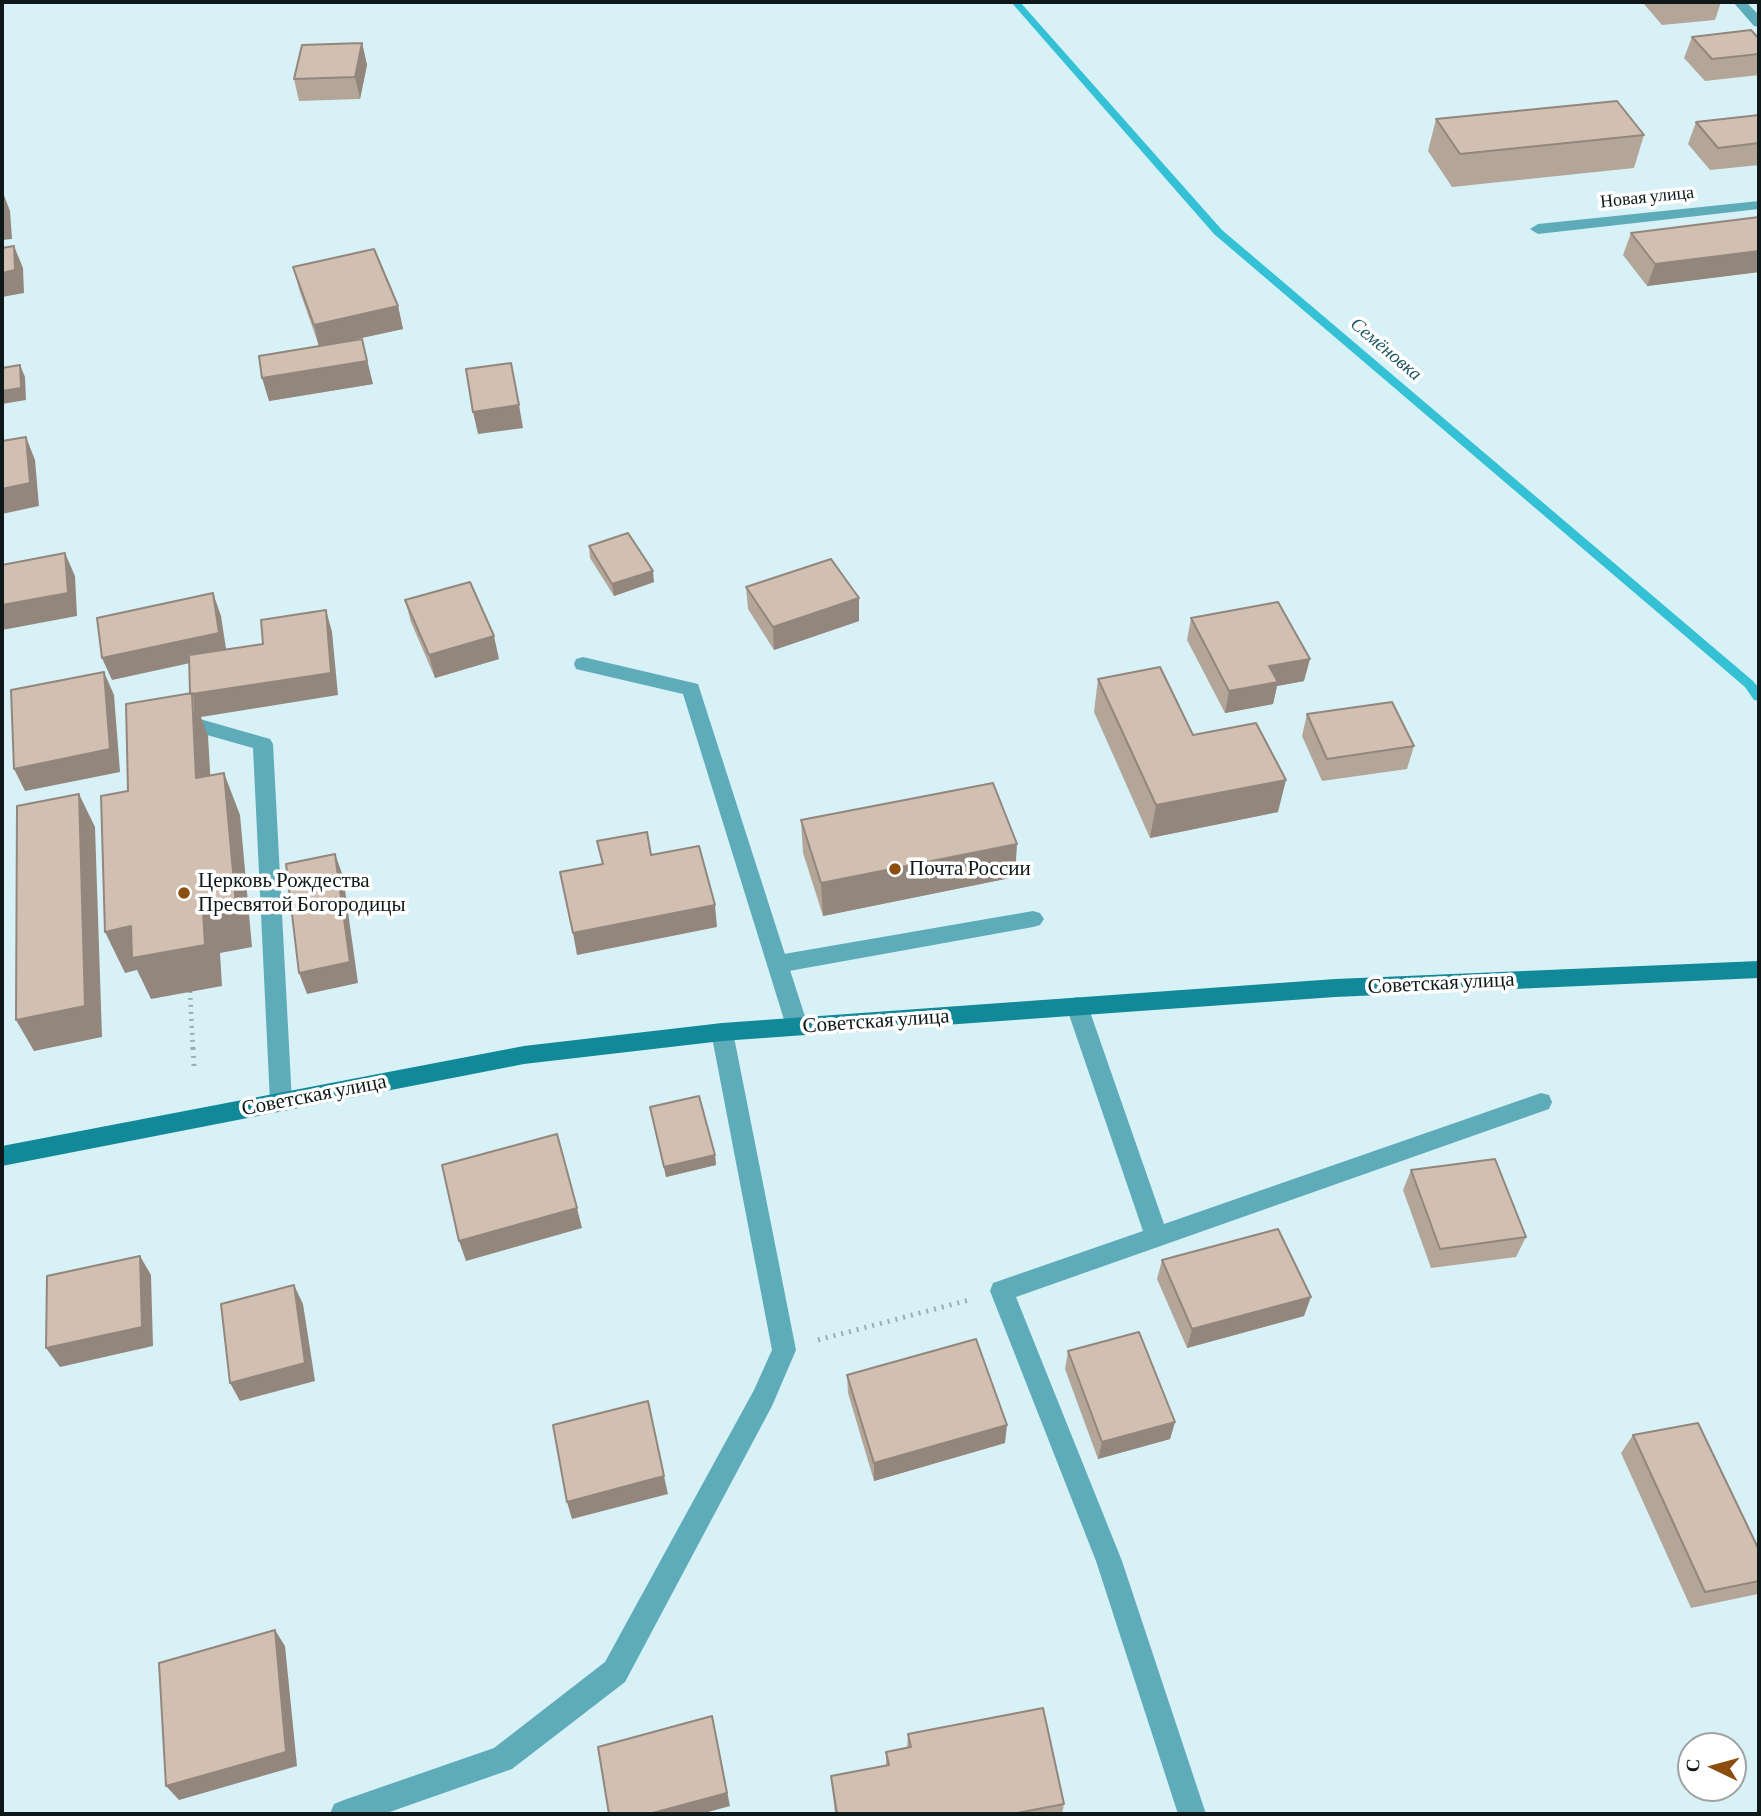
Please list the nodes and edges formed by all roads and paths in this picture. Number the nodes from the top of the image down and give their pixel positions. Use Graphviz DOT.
graph roads {
  1 [pos="1739,2"];
  2 [pos="1759,23"];
  3 [pos="1759,205"];
  4 [pos="1538,229"];
  5 [pos="583,664"];
  6 [pos="160,732"];
  7 [pos="1033,919"];
  8 [pos="778,964"];
  9 [pos="1759,969"];
  10 [pos="190,992"];
  11 [pos="1077,1006"];
  12 [pos="797,1026"];
  13 [pos="723,1032"];
  14 [pos="194,1066"];
  15 [pos="281,1102"];
  16 [pos="1541,1102"];
  17 [pos="2,1156"];
  18 [pos="1157,1237"];
  19 [pos="1002,1291"];
  20 [pos="783,1350"];
  21 [pos="344,1814"];
  22 [pos="1192,1814"];
  1 -- 2 [label="street"];
  3 -- 4 [label="street, Новая улица"];
  5 -- 8 [label="street"];
  6 -- 15 [label="street"];
  7 -- 8 [label="street"];
  8 -- 12 [label="street"];
  9 -- 11 [label="main road, Советская улица"];
  10 -- 14 [label="path"];
  11 -- 12 [label="main road, Советская улица"];
  11 -- 18 [label="street"];
  12 -- 13 [label="main road, Советская улица"];
  13 -- 15 [label="main road, Советская улица"];
  13 -- 20 [label="street"];
  15 -- 17 [label="main road, Советская улица"];
  16 -- 18 [label="street"];
  18 -- 19 [label="street"];
  19 -- 20 [label="path"];
  19 -- 22 [label="street"];
  20 -- 21 [label="street"];
}
